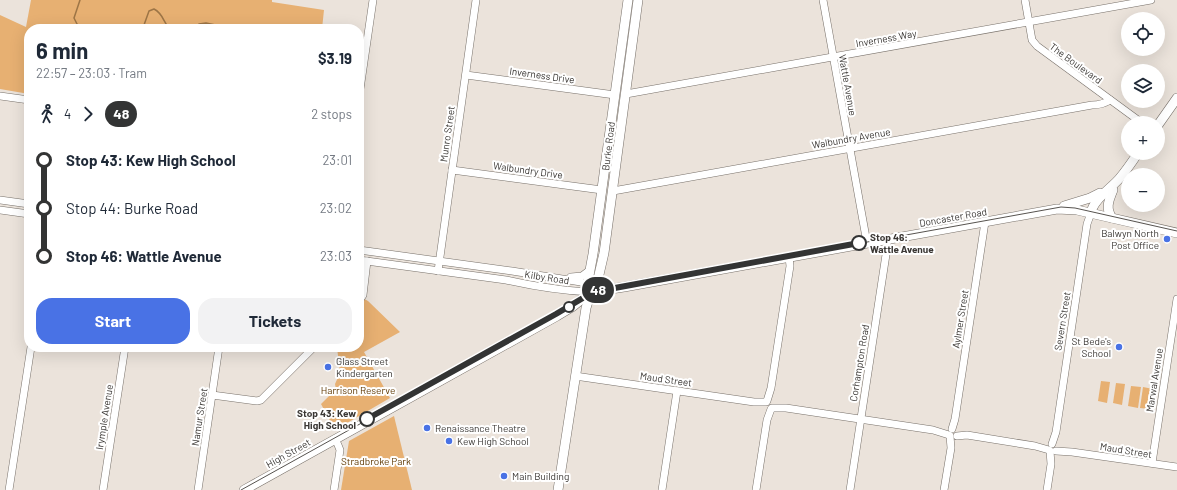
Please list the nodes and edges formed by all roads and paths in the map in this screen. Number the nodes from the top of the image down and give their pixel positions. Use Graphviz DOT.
graph roads {
  1 [pos="373,0"];
  2 [pos="476,0"];
  3 [pos="628,0"];
  4 [pos="638,0"];
  5 [pos="823,0"];
  6 [pos="1025,0"];
  7 [pos="1151,0"];
  8 [pos="1029,22"];
  9 [pos="620,51"];
  10 [pos="631,53"];
  11 [pos="833,57"];
  12 [pos="364,62"];
  13 [pos="466,74"];
  14 [pos="626,94"];
  15 [pos="1102,94"];
  16 [pos="615,95"];
  17 [pos="0,96"];
  18 [pos="1177,98"];
  19 [pos="24,99"];
  20 [pos="1110,100"];
  21 [pos="1092,105"];
  22 [pos="1132,116"];
  23 [pos="1164,116"];
  24 [pos="850,149"];
  25 [pos="1133,160"];
  26 [pos="452,170"];
  27 [pos="1114,186"];
  28 [pos="602,190"];
  29 [pos="613,191"];
  30 [pos="0,200"];
  31 [pos="24,203"];
  32 [pos="0,210"];
  33 [pos="1051,210"];
  34 [pos="24,213"];
  35 [pos="1091,213"];
  36 [pos="1112,218"];
  37 [pos="985,222"];
  38 [pos="1177,233"];
  39 [pos="887,240"];
  40 [pos="867,243"];
  41 [pos="364,251"];
  42 [pos="789,257"];
  43 [pos="364,261"];
  44 [pos="368,261"];
  45 [pos="440,261"];
  46 [pos="590,270"];
  47 [pos="438,271"];
  48 [pos="557,278"];
  49 [pos="364,288"];
  50 [pos="554,288"];
  51 [pos="591,292"];
  52 [pos="1177,299"];
  53 [pos="30,352"];
  54 [pos="124,352"];
  55 [pos="218,352"];
  56 [pos="309,352"];
  57 [pos="575,376"];
  58 [pos="676,391"];
  59 [pos="212,395"];
  60 [pos="769,405"];
  61 [pos="861,419"];
  62 [pos="953,433"];
  63 [pos="335,439"];
  64 [pos="1053,448"];
  65 [pos="1152,464"];
  66 [pos="1177,467"];
  67 [pos="9,490"];
  68 [pos="103,490"];
  69 [pos="198,490"];
  70 [pos="244,490"];
  71 [pos="334,490"];
  72 [pos="558,490"];
  73 [pos="662,490"];
  74 [pos="756,490"];
  75 [pos="850,490"];
  76 [pos="944,490"];
  77 [pos="1047,490"];
  1 -- 12 [label="street"];
  2 -- 13 [label="street, Munro Street"];
  3 -- 9 [label="main road, Burke Road"];
  4 -- 10 [label="main road, Burke Road"];
  5 -- 11 [label="street, Wattle Avenue"];
  6 -- 8 [label="street, The Boulevard"];
  7 -- 8 [label="street, Inverness Way"];
  8 -- 11 [label="street, Inverness Way"];
  8 -- 15 [label="street, The Boulevard"];
  9 -- 10 [label="main road"];
  9 -- 16 [label="main road, Burke Road"];
  10 -- 14 [label="main road, Burke Road"];
  11 -- 14 [label="street, Inverness Way"];
  11 -- 24 [label="street, Wattle Avenue"];
  13 -- 16 [label="street, Inverness Drive"];
  13 -- 26 [label="street, Munro Street"];
  14 -- 29 [label="main road, Burke Road"];
  15 -- 20 [label="street, The Boulevard"];
  15 -- 21 [label="street"];
  16 -- 28 [label="main road, Burke Road"];
  17 -- 19 [label="street"];
  18 -- 23 [label="main road"];
  20 -- 21 [label="street, Walbundry Avenue"];
  20 -- 22 [label="street, The Boulevard"];
  21 -- 24 [label="street, Walbundry Avenue"];
  24 -- 29 [label="street, Walbundry Avenue"];
  24 -- 40 [label="street, Wattle Avenue"];
  25 -- 27 [label="main road"];
  26 -- 28 [label="street, Walbundry Drive"];
  26 -- 45 [label="street, Munro Street"];
  27 -- 33 [label="main road"];
  27 -- 35 [label="main road"];
  27 -- 36 [label="main road"];
  28 -- 46 [label="main road, Burke Road"];
  29 -- 51 [label="main road, Burke Road"];
  30 -- 31 [label="street"];
  32 -- 34 [label="street"];
  33 -- 35 [label="main road, Doncaster Road"];
  33 -- 37 [label="main road, Doncaster Road"];
  35 -- 36 [label="main road, Doncaster Road"];
  35 -- 64 [label="street, Severn Street"];
  36 -- 38 [label="main road, Doncaster Road"];
  37 -- 39 [label="main road, Doncaster Road"];
  37 -- 62 [label="street, Aylmer Street"];
  39 -- 40 [label="main road, Doncaster Road"];
  39 -- 61 [label="street, Corhampton Road"];
  40 -- 42 [label="main road, Doncaster Road"];
  41 -- 45 [label="street, Kilby Road"];
  42 -- 51 [label="main road, Doncaster Road"];
  42 -- 60 [label="street"];
  43 -- 44 [label="street, Kilby Road"];
  44 -- 47 [label="street, Kilby Road"];
  44 -- 49 [label="street"];
  45 -- 47 [label="street, Munro Street"];
  45 -- 48 [label="street, Kilby Road"];
  46 -- 48 [label="street"];
  46 -- 51 [label="main road, Burke Road"];
  47 -- 50 [label="street, Kilby Road"];
  48 -- 50 [label="street"];
  48 -- 51 [label="street, Kilby Road"];
  50 -- 51 [label="street, Kilby Road"];
  51 -- 57 [label="main road, Burke Road"];
  51 -- 63 [label="main road, High Street"];
  52 -- 65 [label="street, Marwal Avenue"];
  53 -- 67 [label="street"];
  54 -- 68 [label="street, Irymple Avenue"];
  55 -- 59 [label="street, Namur Street"];
  56 -- 59 [label="street"];
  57 -- 58 [label="street, Maud Street"];
  57 -- 72 [label="main road, Burke Road"];
  58 -- 60 [label="street, Maud Street"];
  58 -- 73 [label="street"];
  59 -- 69 [label="street, Namur Street"];
  60 -- 61 [label="street, Maud Street"];
  60 -- 74 [label="street"];
  61 -- 62 [label="street, Maud Street"];
  61 -- 75 [label="street, Corhampton Road"];
  62 -- 64 [label="street, Maud Street"];
  62 -- 76 [label="street, Aylmer Street"];
  63 -- 70 [label="main road, High Street"];
  63 -- 71 [label="street"];
  64 -- 65 [label="street, Maud Street"];
  64 -- 77 [label="street, Severn Street"];
  65 -- 66 [label="street, Maud Street"];
}
